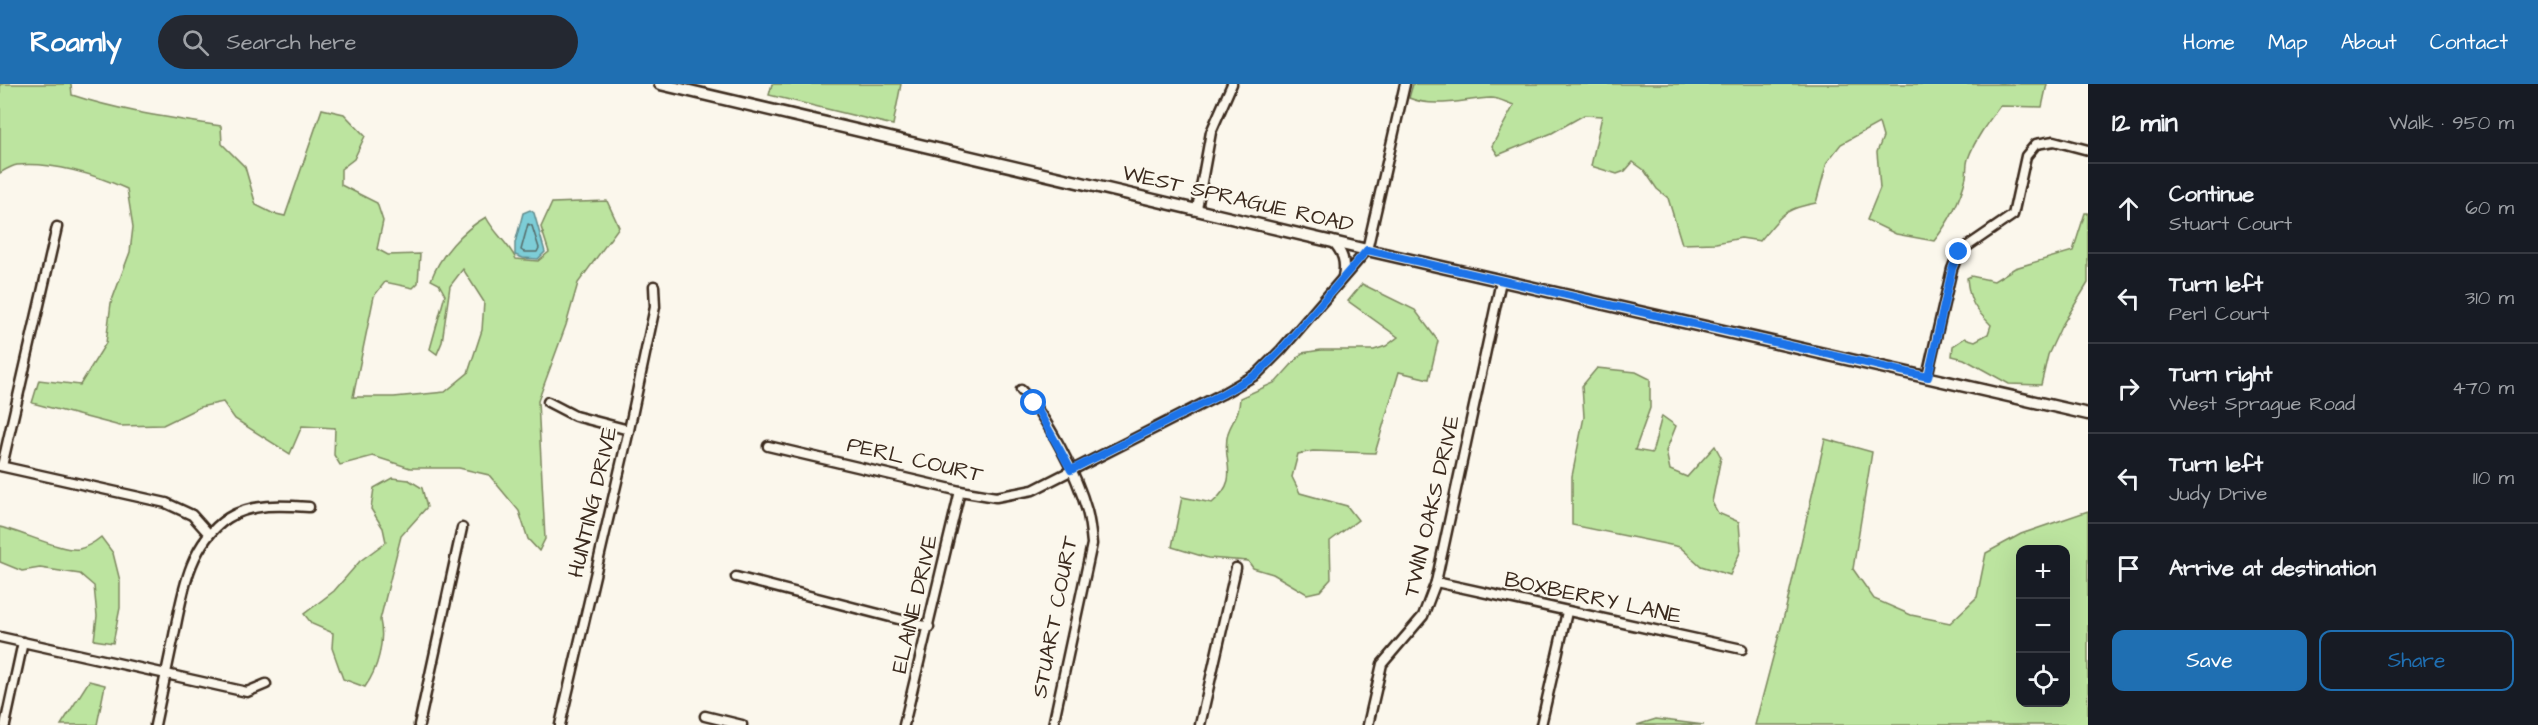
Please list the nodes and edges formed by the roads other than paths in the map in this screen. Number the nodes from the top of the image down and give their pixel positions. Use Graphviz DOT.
graph roads {
  1 [pos="660,84"];
  2 [pos="1232,84"];
  3 [pos="1405,84"];
  4 [pos="2088,150"];
  5 [pos="1197,209"];
  6 [pos="57,227"];
  7 [pos="1332,242"];
  8 [pos="1367,250"];
  9 [pos="1343,278"];
  10 [pos="1501,281"];
  11 [pos="654,286"];
  12 [pos="1928,377"];
  13 [pos="1021,390"];
  14 [pos="548,402"];
  15 [pos="2088,414"];
  16 [pos="629,430"];
  17 [pos="768,446"];
  18 [pos="1,466"];
  19 [pos="1071,470"];
  20 [pos="960,491"];
  21 [pos="309,507"];
  22 [pos="462,528"];
  23 [pos="209,534"];
  24 [pos="1236,568"];
  25 [pos="736,577"];
  26 [pos="1436,582"];
  27 [pos="1567,612"];
  28 [pos="929,627"];
  29 [pos="0,637"];
  30 [pos="23,642"];
  31 [pos="1742,649"];
  32 [pos="166,675"];
  33 [pos="266,684"];
  34 [pos="705,716"];
  35 [pos="5,725"];
  36 [pos="155,725"];
  37 [pos="419,725"];
  38 [pos="560,725"];
  39 [pos="742,725"];
  40 [pos="904,725"];
  41 [pos="1053,725"];
  42 [pos="1200,725"];
  43 [pos="1368,725"];
  44 [pos="1541,725"];
  1 -- 5 [label="street, WEST SPRAGUE ROAD"];
  2 -- 5 [label="street"];
  3 -- 8 [label="street"];
  4 -- 12 [label="street"];
  5 -- 7 [label="street, WEST SPRAGUE ROAD"];
  6 -- 18 [label="street"];
  7 -- 8 [label="street, WEST SPRAGUE ROAD"];
  7 -- 9 [label="street"];
  8 -- 9 [label="street, PERL COURT"];
  8 -- 10 [label="street, WEST SPRAGUE ROAD"];
  9 -- 19 [label="street, PERL COURT"];
  10 -- 12 [label="street, WEST SPRAGUE ROAD"];
  10 -- 26 [label="street, TWIN OAKS DRIVE"];
  11 -- 16 [label="street, HUNTING DRIVE"];
  12 -- 15 [label="street, WEST SPRAGUE ROAD"];
  13 -- 19 [label="street, STUART COURT"];
  14 -- 16 [label="street"];
  16 -- 38 [label="street, HUNTING DRIVE"];
  17 -- 20 [label="street, PERL COURT"];
  18 -- 23 [label="street"];
  19 -- 20 [label="street, PERL COURT"];
  19 -- 41 [label="street, STUART COURT"];
  20 -- 28 [label="street, ELAINE DRIVE"];
  21 -- 23 [label="street"];
  22 -- 37 [label="street"];
  23 -- 32 [label="street"];
  24 -- 42 [label="street"];
  25 -- 28 [label="street"];
  26 -- 27 [label="street, BOXBERRY LANE"];
  26 -- 43 [label="street, TWIN OAKS DRIVE"];
  27 -- 31 [label="street, BOXBERRY LANE"];
  27 -- 44 [label="street"];
  28 -- 40 [label="street, ELAINE DRIVE"];
  29 -- 30 [label="street"];
  30 -- 32 [label="street"];
  30 -- 35 [label="street"];
  32 -- 33 [label="street"];
  32 -- 36 [label="street"];
  34 -- 39 [label="street"];
}
